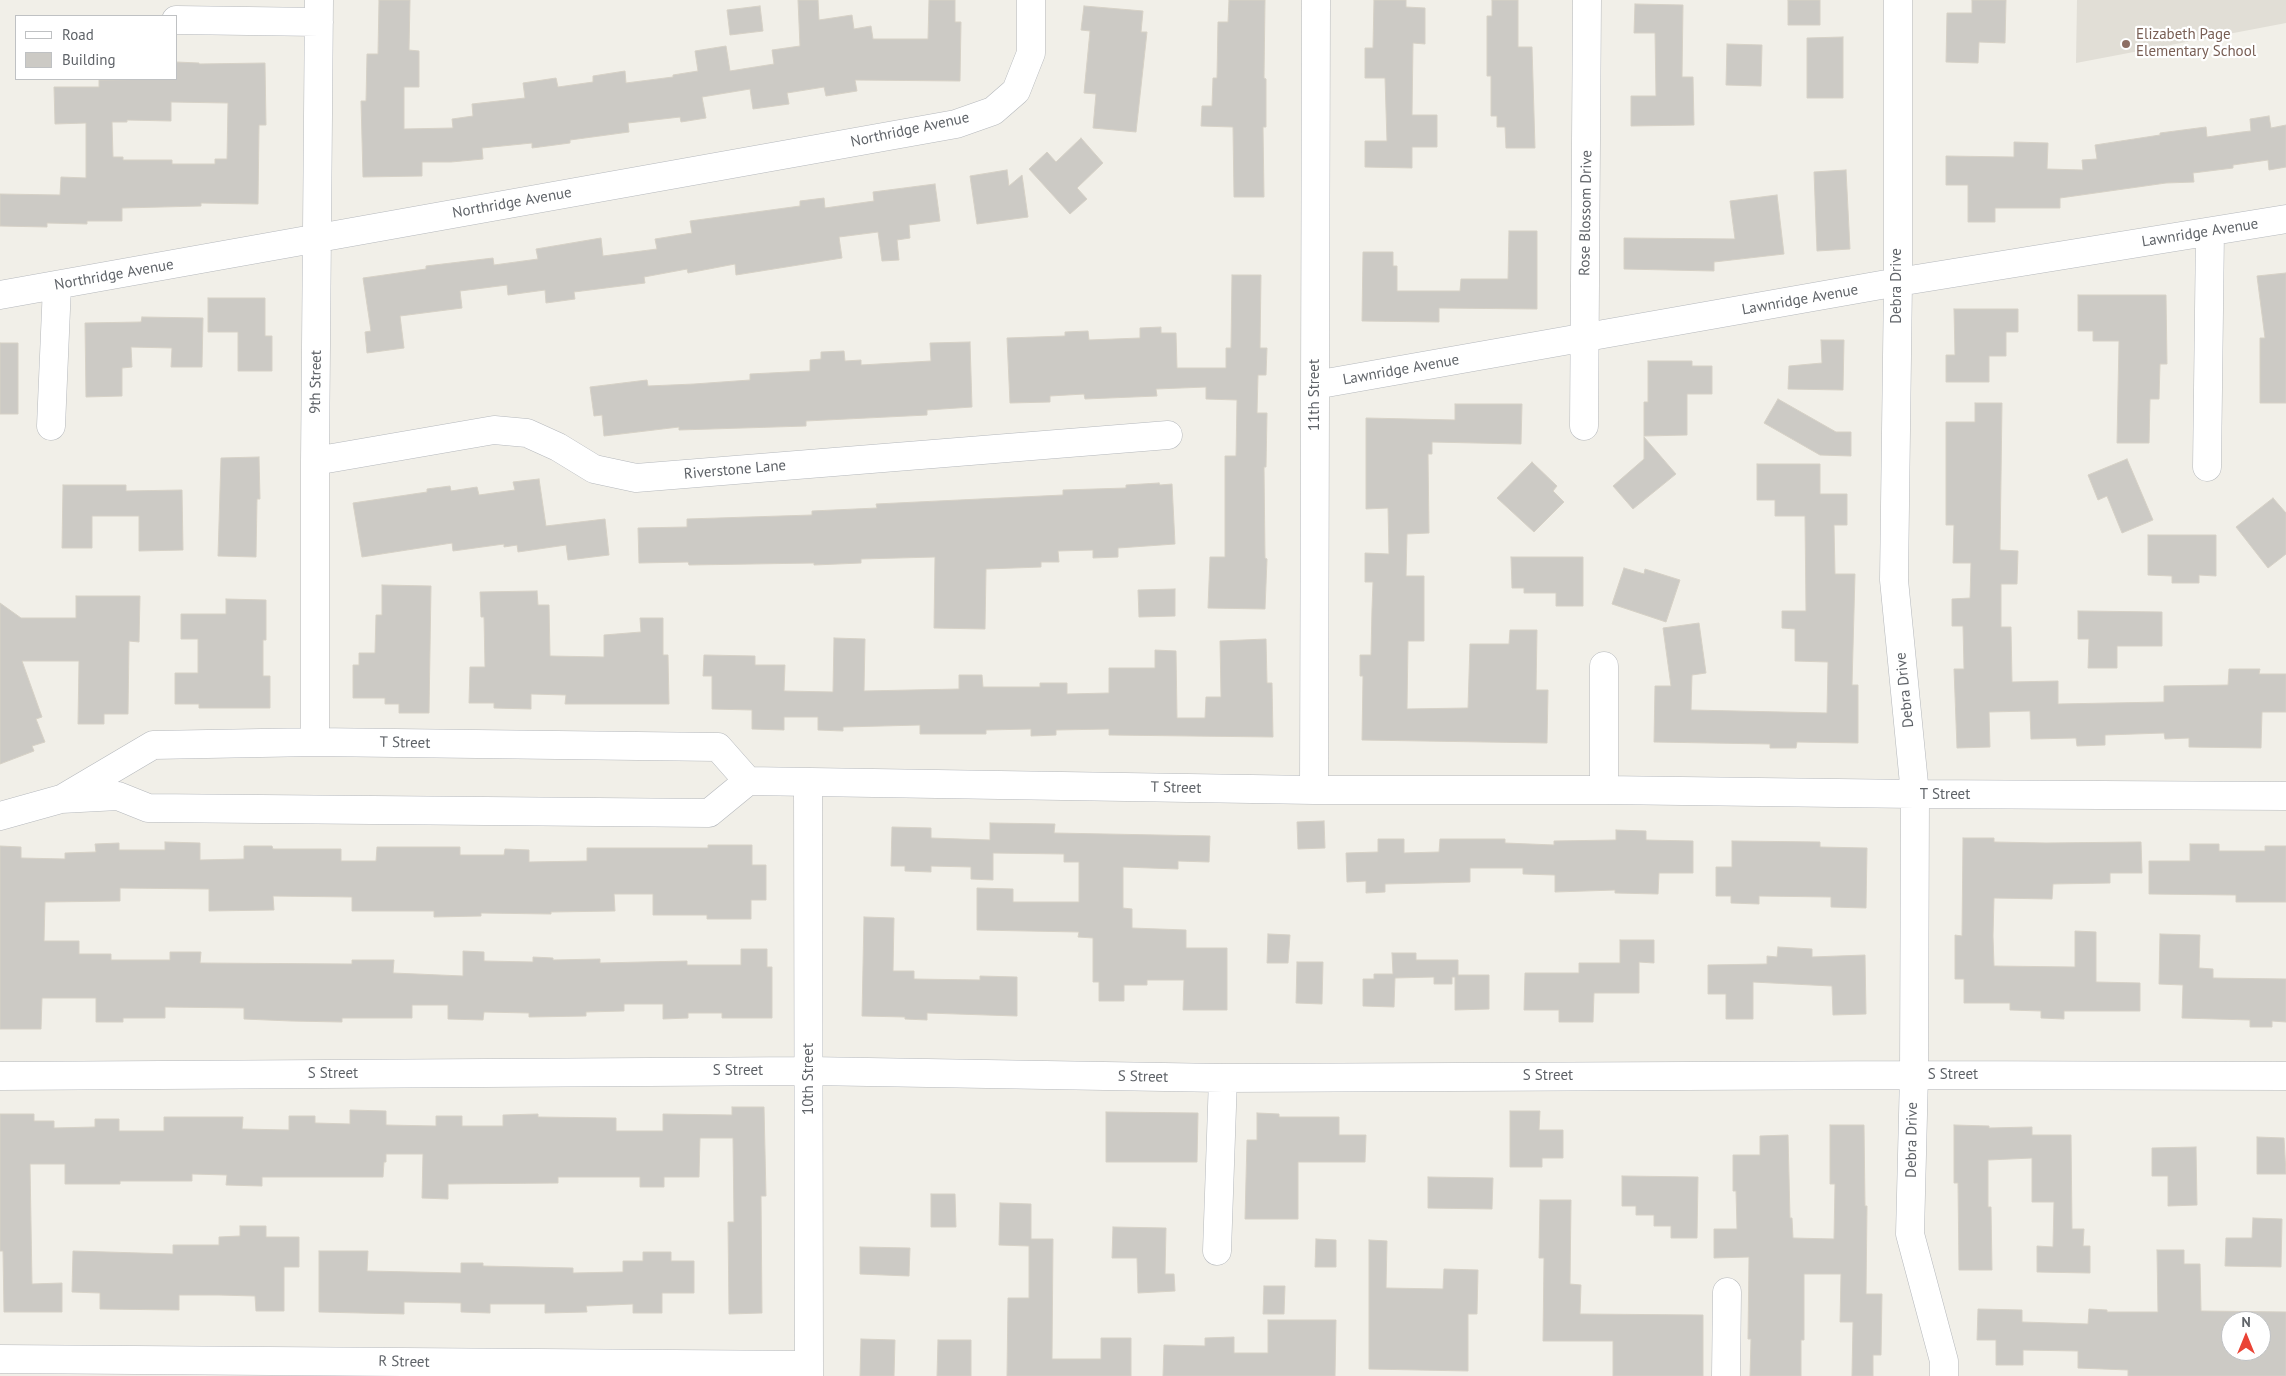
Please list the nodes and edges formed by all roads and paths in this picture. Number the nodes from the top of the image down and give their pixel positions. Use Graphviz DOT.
graph roads {
  1 [pos="1031,0"];
  2 [pos="1316,0"];
  3 [pos="1587,0"];
  4 [pos="1898,0"];
  5 [pos="319,11"];
  6 [pos="178,20"];
  7 [pos="2286,219"];
  8 [pos="2210,232"];
  9 [pos="317,238"];
  10 [pos="1898,282"];
  11 [pos="56,286"];
  12 [pos="0,295"];
  13 [pos="1584,339"];
  14 [pos="1315,385"];
  15 [pos="51,426"];
  16 [pos="1584,426"];
  17 [pos="1168,435"];
  18 [pos="315,461"];
  19 [pos="2207,467"];
  20 [pos="1604,666"];
  21 [pos="315,742"];
  22 [pos="748,781"];
  23 [pos="808,782"];
  24 [pos="1314,790"];
  25 [pos="1604,790"];
  26 [pos="1915,794"];
  27 [pos="2286,796"];
  28 [pos="61,799"];
  29 [pos="0,816"];
  30 [pos="809,1071"];
  31 [pos="1914,1075"];
  32 [pos="0,1076"];
  33 [pos="2286,1076"];
  34 [pos="1222,1078"];
  35 [pos="1218,1251"];
  36 [pos="1728,1292"];
  37 [pos="0,1359"];
  38 [pos="428,1369"];
  39 [pos="808,1371"];
  40 [pos="1726,1376"];
  41 [pos="1944,1376"];
  1 -- 9 [label="street, Northridge Avenue"];
  2 -- 14 [label="street, 11th Street"];
  3 -- 13 [label="street, Rose Blossom Drive"];
  4 -- 10 [label="street, Debra Drive"];
  5 -- 6 [label="street, 9th Street"];
  5 -- 9 [label="street, 9th Street"];
  7 -- 8 [label="street, Lawnridge Avenue"];
  8 -- 10 [label="street, Lawnridge Avenue"];
  8 -- 19 [label="street"];
  9 -- 11 [label="street, Northridge Avenue"];
  9 -- 18 [label="street, 9th Street"];
  10 -- 13 [label="street, Lawnridge Avenue"];
  10 -- 26 [label="street, Debra Drive"];
  11 -- 12 [label="street, Northridge Avenue"];
  11 -- 15 [label="street"];
  13 -- 14 [label="street, Lawnridge Avenue"];
  13 -- 16 [label="street, Rose Blossom Drive"];
  14 -- 24 [label="street, 11th Street"];
  17 -- 18 [label="street, Riverstone Lane"];
  18 -- 21 [label="street, 9th Street"];
  20 -- 25 [label="street"];
  21 -- 22 [label="street, T Street"];
  21 -- 28 [label="street, T Street"];
  22 -- 23 [label="street, T Street"];
  22 -- 28 [label="street, T Street"];
  23 -- 24 [label="street, T Street"];
  23 -- 30 [label="street, 10th Street"];
  24 -- 25 [label="street, T Street"];
  25 -- 26 [label="street, T Street"];
  26 -- 27 [label="street, T Street"];
  26 -- 31 [label="street, Debra Drive"];
  28 -- 29 [label="street, T Street"];
  30 -- 32 [label="street, S Street"];
  30 -- 34 [label="street, S Street"];
  30 -- 39 [label="street, 10th Street"];
  31 -- 33 [label="street, S Street"];
  31 -- 34 [label="street, S Street"];
  31 -- 41 [label="street, Debra Drive"];
  34 -- 35 [label="street"];
  36 -- 40 [label="street"];
  37 -- 38 [label="street, R Street"];
  38 -- 39 [label="street, R Street"];
}
